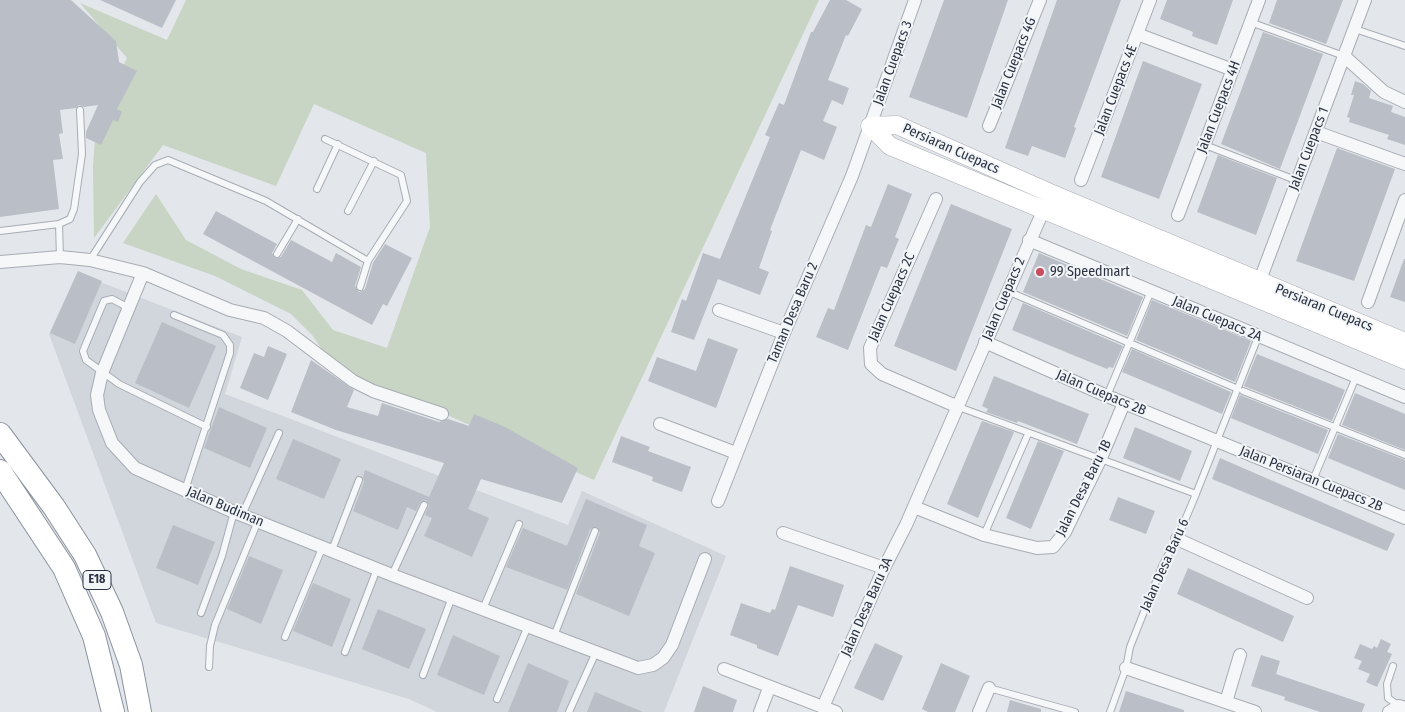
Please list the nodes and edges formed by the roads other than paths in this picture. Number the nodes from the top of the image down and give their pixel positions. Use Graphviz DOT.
graph roads {
  1 [pos="915,0"];
  2 [pos="1040,0"];
  3 [pos="1150,0"];
  4 [pos="1259,0"];
  5 [pos="1366,0"];
  6 [pos="1250,22"];
  7 [pos="1355,29"];
  8 [pos="1137,34"];
  9 [pos="1405,46"];
  10 [pos="1344,56"];
  11 [pos="1233,70"];
  12 [pos="1405,102"];
  13 [pos="80,110"];
  14 [pos="870,126"];
  15 [pos="989,126"];
  16 [pos="1316,132"];
  17 [pos="325,139"];
  18 [pos="338,144"];
  19 [pos="1205,145"];
  20 [pos="374,161"];
  21 [pos="1405,164"];
  22 [pos="1081,180"];
  23 [pos="1298,181"];
  24 [pos="317,189"];
  25 [pos="1050,193"];
  26 [pos="936,199"];
  27 [pos="1405,200"];
  28 [pos="348,211"];
  29 [pos="1043,211"];
  30 [pos="1178,214"];
  31 [pos="298,219"];
  32 [pos="59,224"];
  33 [pos="0,231"];
  34 [pos="1029,240"];
  35 [pos="277,254"];
  36 [pos="60,257"];
  37 [pos="90,260"];
  38 [pos="368,261"];
  39 [pos="0,262"];
  40 [pos="143,273"];
  41 [pos="360,287"];
  42 [pos="1256,290"];
  43 [pos="1007,291"];
  44 [pos="1151,291"];
  45 [pos="1368,302"];
  46 [pos="129,308"];
  47 [pos="719,310"];
  48 [pos="174,316"];
  49 [pos="784,333"];
  50 [pos="1258,337"];
  51 [pos="985,342"];
  52 [pos="1405,342"];
  53 [pos="1129,343"];
  54 [pos="1405,360"];
  55 [pos="102,373"];
  56 [pos="1356,378"];
  57 [pos="1240,390"];
  58 [pos="1107,396"];
  59 [pos="1405,397"];
  60 [pos="1124,403"];
  61 [pos="956,406"];
  62 [pos="442,414"];
  63 [pos="660,424"];
  64 [pos="207,427"];
  65 [pos="1336,428"];
  66 [pos="279,433"];
  67 [pos="0,434"];
  68 [pos="1028,434"];
  69 [pos="1218,442"];
  70 [pos="736,453"];
  71 [pos="1405,455"];
  72 [pos="1101,458"];
  73 [pos="0,471"];
  74 [pos="359,480"];
  75 [pos="1313,480"];
  76 [pos="185,490"];
  77 [pos="1196,494"];
  78 [pos="718,501"];
  79 [pos="424,505"];
  80 [pos="914,507"];
  81 [pos="238,514"];
  82 [pos="1405,518"];
  83 [pos="258,521"];
  84 [pos="519,524"];
  85 [pos="595,531"];
  86 [pos="783,533"];
  87 [pos="984,535"];
  88 [pos="1177,539"];
  89 [pos="328,548"];
  90 [pos="705,559"];
  91 [pos="884,568"];
  92 [pos="378,569"];
  93 [pos="392,575"];
  94 [pos="452,597"];
  95 [pos="1308,598"];
  96 [pos="483,608"];
  97 [pos="201,613"];
  98 [pos="528,626"];
  99 [pos="554,636"];
  100 [pos="286,637"];
  101 [pos="345,652"];
  102 [pos="596,652"];
  103 [pos="1240,655"];
  104 [pos="1393,666"];
  105 [pos="209,667"];
  106 [pos="1126,668"];
  107 [pos="724,669"];
  108 [pos="423,674"];
  109 [pos="769,688"];
  110 [pos="989,688"];
  111 [pos="497,699"];
  112 [pos="1226,702"];
  113 [pos="823,707"];
  114 [pos="1398,709"];
  115 [pos="113,712"];
  116 [pos="140,712"];
  117 [pos="569,712"];
  118 [pos="760,712"];
  119 [pos="836,712"];
  120 [pos="979,712"];
  121 [pos="1075,712"];
  122 [pos="1110,712"];
  123 [pos="1255,712"];
  1 -- 14 [label="street, Jalan Cuepacs 3"];
  2 -- 15 [label="street, Jalan Cuepacs 4G"];
  3 -- 8 [label="street, Jalan Cuepacs 4E"];
  4 -- 6 [label="street, Jalan Cuepacs 4H"];
  5 -- 7 [label="street, Jalan Cuepacs 1"];
  6 -- 10 [label="lane"];
  6 -- 11 [label="street, Jalan Cuepacs 4H"];
  7 -- 9 [label="lane"];
  7 -- 10 [label="street, Jalan Cuepacs 1"];
  8 -- 11 [label="street"];
  8 -- 22 [label="street, Jalan Cuepacs 4E"];
  10 -- 12 [label="street"];
  10 -- 16 [label="street, Jalan Cuepacs 1"];
  11 -- 19 [label="street, Jalan Cuepacs 4H"];
  13 -- 32 [label="lane"];
  14 -- 25 [label="street, Persiaran Cuepacs"];
  14 -- 29 [label="street, Persiaran Cuepacs"];
  14 -- 49 [label="street, Taman Desa Baru 2"];
  16 -- 21 [label="street"];
  16 -- 23 [label="street, Jalan Cuepacs 1"];
  17 -- 18 [label="lane"];
  18 -- 20 [label="lane"];
  18 -- 24 [label="lane"];
  19 -- 23 [label="lane"];
  19 -- 30 [label="street, Jalan Cuepacs 4H"];
  20 -- 28 [label="lane"];
  20 -- 38 [label="lane"];
  23 -- 42 [label="street, Jalan Cuepacs 1"];
  25 -- 29 [label="street, Jalan Cuepacs 2"];
  25 -- 42 [label="street, Persiaran Cuepacs"];
  26 -- 61 [label="street, Jalan Cuepacs 2C"];
  27 -- 45 [label="street"];
  29 -- 34 [label="street, Jalan Cuepacs 2"];
  29 -- 42 [label="street, Persiaran Cuepacs"];
  31 -- 35 [label="lane"];
  31 -- 37 [label="lane"];
  31 -- 38 [label="lane"];
  32 -- 33 [label="lane"];
  32 -- 36 [label="lane"];
  34 -- 43 [label="street, Jalan Cuepacs 2"];
  34 -- 44 [label="street, Jalan Cuepacs 2A"];
  36 -- 37 [label="street"];
  36 -- 39 [label="street"];
  37 -- 40 [label="street"];
  38 -- 41 [label="lane"];
  40 -- 46 [label="street, Jalan Budiman"];
  40 -- 62 [label="street"];
  42 -- 52 [label="street, Persiaran Cuepacs"];
  42 -- 54 [label="street, Persiaran Cuepacs"];
  43 -- 51 [label="street, Jalan Cuepacs 2"];
  43 -- 53 [label="lane"];
  44 -- 50 [label="street, Jalan Cuepacs 2A"];
  44 -- 53 [label="lane"];
  46 -- 55 [label="street, Jalan Budiman"];
  46 -- 55 [label="lane"];
  47 -- 49 [label="street"];
  48 -- 64 [label="lane"];
  49 -- 70 [label="street, Taman Desa Baru 2"];
  50 -- 56 [label="street, Jalan Cuepacs 2A"];
  50 -- 57 [label="lane, Jalan Desa Baru 6"];
  51 -- 58 [label="street, Jalan Cuepacs 2B"];
  51 -- 61 [label="street, Jalan Cuepacs 2"];
  53 -- 57 [label="lane"];
  53 -- 58 [label="lane"];
  55 -- 64 [label="lane"];
  55 -- 76 [label="street, Jalan Budiman"];
  56 -- 59 [label="street, Jalan Cuepacs 2A"];
  56 -- 65 [label="lane"];
  57 -- 65 [label="lane"];
  57 -- 69 [label="lane, Jalan Desa Baru 6"];
  58 -- 60 [label="street, Jalan Cuepacs 2B"];
  60 -- 69 [label="street, Jalan Cuepacs 2B"];
  60 -- 72 [label="street, Jalan Desa Baru 1B"];
  61 -- 68 [label="lane"];
  61 -- 80 [label="street, Jalan Cuepacs 2"];
  63 -- 70 [label="street"];
  64 -- 76 [label="lane"];
  65 -- 71 [label="lane"];
  65 -- 75 [label="lane"];
  66 -- 81 [label="lane"];
  67 -- 116 [label="highway, E18"];
  68 -- 72 [label="lane"];
  68 -- 87 [label="lane"];
  69 -- 75 [label="street, Jalan Persiaran Cuepacs 2B"];
  69 -- 77 [label="lane, Jalan Desa Baru 6"];
  70 -- 78 [label="street, Taman Desa Baru 2"];
  72 -- 77 [label="lane"];
  72 -- 87 [label="street, Jalan Desa Baru 1B"];
  73 -- 115 [label="highway, E18"];
  74 -- 89 [label="lane"];
  75 -- 82 [label="street, Jalan Persiaran Cuepacs 2B"];
  76 -- 81 [label="street, Jalan Budiman"];
  77 -- 88 [label="lane, Jalan Desa Baru 6"];
  79 -- 93 [label="lane"];
  80 -- 87 [label="street, Jalan Desa Baru 1B"];
  80 -- 91 [label="street, Jalan Desa Baru 3A"];
  81 -- 83 [label="street, Jalan Budiman"];
  81 -- 97 [label="lane"];
  83 -- 89 [label="street, Jalan Budiman"];
  83 -- 105 [label="lane"];
  84 -- 96 [label="lane"];
  85 -- 99 [label="lane"];
  86 -- 91 [label="street"];
  88 -- 95 [label="street"];
  88 -- 106 [label="lane, Jalan Desa Baru 6"];
  89 -- 92 [label="street, Jalan Budiman"];
  89 -- 100 [label="lane"];
  90 -- 102 [label="street, Jalan Budiman"];
  91 -- 113 [label="street, Jalan Desa Baru 3A"];
  92 -- 93 [label="street, Jalan Budiman"];
  92 -- 101 [label="lane"];
  93 -- 94 [label="street, Jalan Budiman"];
  94 -- 96 [label="street, Jalan Budiman"];
  94 -- 108 [label="lane"];
  96 -- 98 [label="street, Jalan Budiman"];
  98 -- 99 [label="street, Jalan Budiman"];
  98 -- 111 [label="lane"];
  99 -- 102 [label="street, Jalan Budiman"];
  102 -- 117 [label="lane"];
  103 -- 112 [label="street"];
  104 -- 114 [label="lane"];
  106 -- 112 [label="street"];
  106 -- 122 [label="lane, Jalan Desa Baru 6"];
  107 -- 109 [label="street"];
  109 -- 113 [label="street"];
  109 -- 118 [label="street"];
  110 -- 120 [label="street"];
  110 -- 121 [label="lane"];
  112 -- 123 [label="street"];
  113 -- 119 [label="street"];
}
